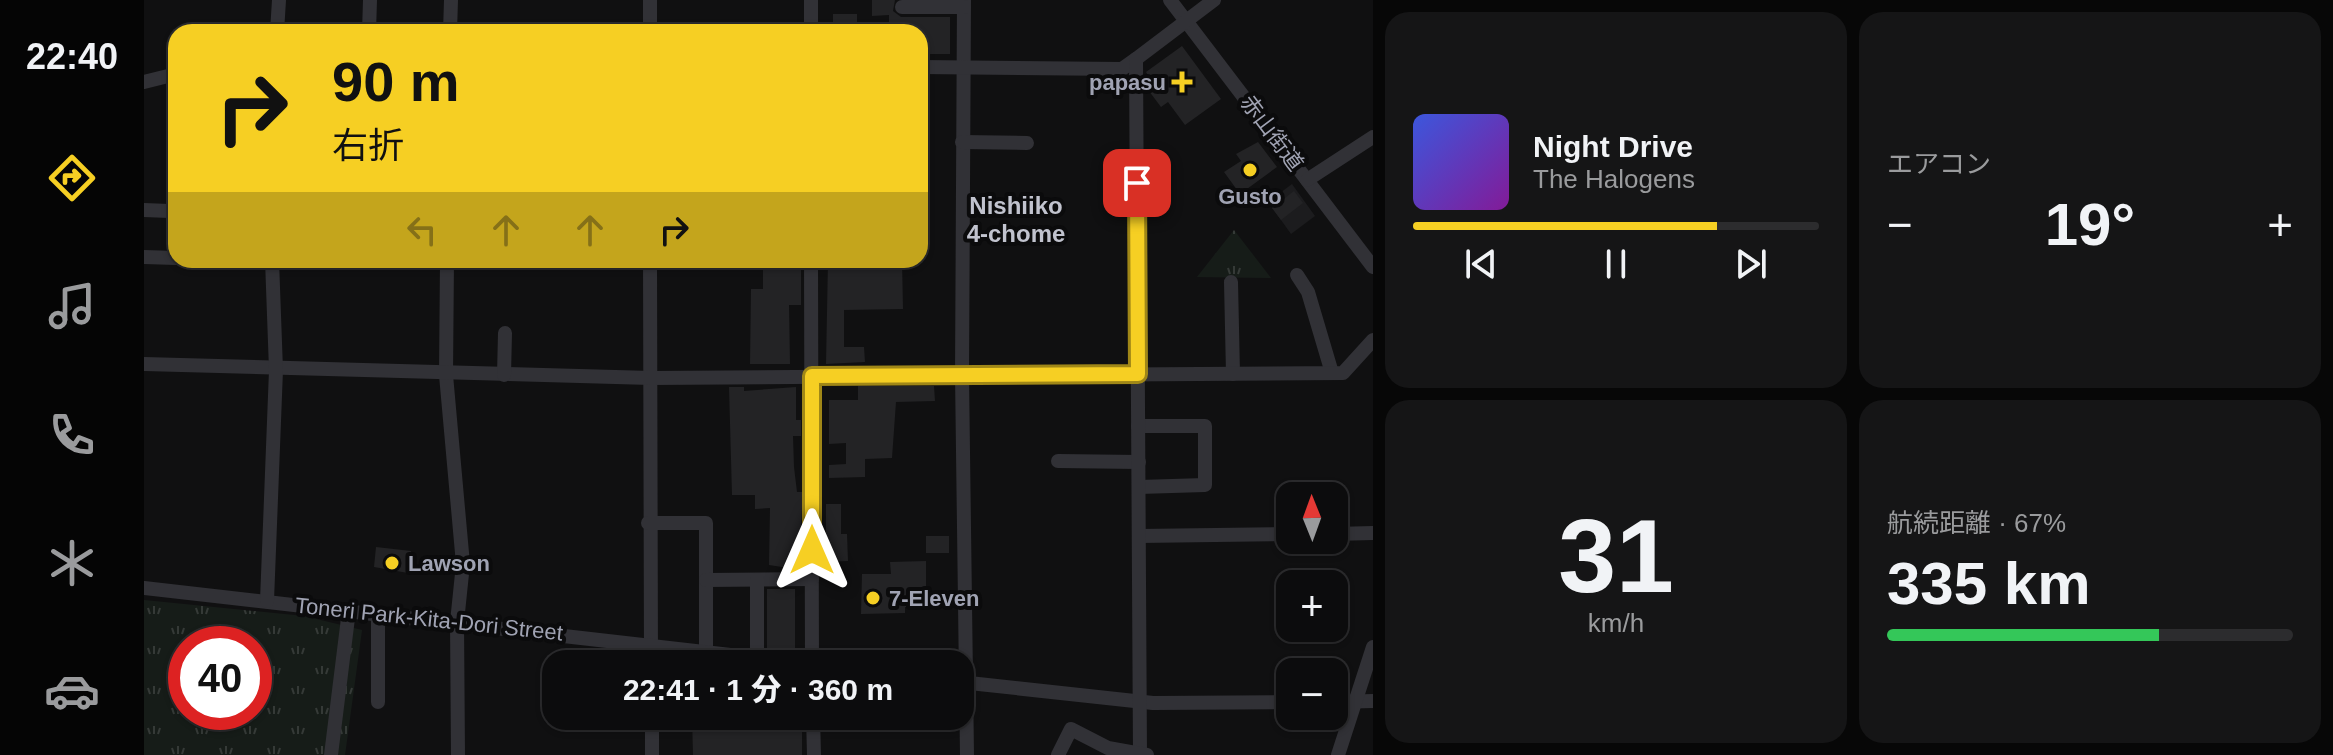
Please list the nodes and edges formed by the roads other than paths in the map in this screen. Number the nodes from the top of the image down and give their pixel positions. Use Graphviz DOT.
graph roads {
  1 [pos="279,0"];
  2 [pos="370,0"];
  3 [pos="451,0"];
  4 [pos="650,0"];
  5 [pos="811,0"];
  6 [pos="1170,0"];
  7 [pos="1214,0"];
  8 [pos="964,4"];
  9 [pos="902,7"];
  10 [pos="1185,21"];
  11 [pos="278,24"];
  12 [pos="369,24"];
  13 [pos="450,24"];
  14 [pos="650,24"];
  15 [pos="811,24"];
  16 [pos="1136,59"];
  17 [pos="928,67"];
  18 [pos="962,67"];
  19 [pos="168,76"];
  20 [pos="144,82"];
  21 [pos="1373,137"];
  22 [pos="962,142"];
  23 [pos="1027,143"];
  24 [pos="1307,180"];
  25 [pos="144,210"];
  26 [pos="168,211"];
  27 [pos="144,257"];
  28 [pos="168,258"];
  29 [pos="1373,267"];
  30 [pos="272,268"];
  31 [pos="447,268"];
  32 [pos="650,268"];
  33 [pos="811,268"];
  34 [pos="1297,275"];
  35 [pos="1231,282"];
  36 [pos="505,333"];
  37 [pos="1373,340"];
  38 [pos="144,364"];
  39 [pos="276,370"];
  40 [pos="1332,373"];
  41 [pos="1138,374"];
  42 [pos="1233,374"];
  43 [pos="446,375"];
  44 [pos="504,375"];
  45 [pos="962,375"];
  46 [pos="812,376"];
  47 [pos="651,378"];
  48 [pos="1138,426"];
  49 [pos="1058,461"];
  50 [pos="1139,462"];
  51 [pos="1139,487"];
  52 [pos="648,523"];
  53 [pos="1373,533"];
  54 [pos="1276,534"];
  55 [pos="1348,534"];
  56 [pos="1139,536"];
  57 [pos="812,579"];
  58 [pos="706,580"];
  59 [pos="757,580"];
  60 [pos="144,588"];
  61 [pos="267,601"];
  62 [pos="349,610"];
  63 [pos="378,613"];
  64 [pos="457,622"];
  65 [pos="650,644"];
  66 [pos="1373,647"];
  67 [pos="650,650"];
  68 [pos="692,650"];
  69 [pos="706,650"];
  70 [pos="757,650"];
  71 [pos="811,650"];
  72 [pos="963,650"];
  73 [pos="974,683"];
  74 [pos="1140,700"];
  75 [pos="1373,701"];
  76 [pos="378,702"];
  77 [pos="1276,702"];
  78 [pos="1348,702"];
  79 [pos="1356,702"];
  80 [pos="652,730"];
  81 [pos="813,730"];
  82 [pos="966,730"];
  83 [pos="1140,754"];
  84 [pos="331,755"];
  85 [pos="458,755"];
  86 [pos="652,755"];
  87 [pos="814,755"];
  88 [pos="967,755"];
  89 [pos="1058,755"];
  90 [pos="1147,755"];
  91 [pos="1338,755"];
  1 -- 11 [label="street"];
  2 -- 12 [label="street"];
  3 -- 13 [label="street"];
  4 -- 14 [label="street"];
  5 -- 15 [label="street"];
  6 -- 10 [label="street, 赤山街道"];
  7 -- 10 [label="street"];
  8 -- 9 [label="street"];
  8 -- 18 [label="street"];
  10 -- 16 [label="street"];
  10 -- 24 [label="street, 赤山街道"];
  16 -- 18 [label="street"];
  16 -- 41 [label="street"];
  17 -- 18 [label="street"];
  18 -- 22 [label="street"];
  19 -- 20 [label="street"];
  21 -- 24 [label="street"];
  22 -- 23 [label="street"];
  22 -- 45 [label="street"];
  24 -- 29 [label="street, 赤山街道"];
  25 -- 26 [label="street"];
  27 -- 28 [label="street"];
  30 -- 39 [label="street"];
  31 -- 43 [label="street"];
  32 -- 47 [label="street"];
  33 -- 46 [label="street"];
  34 -- 40 [label="street"];
  35 -- 42 [label="street"];
  36 -- 44 [label="street"];
  37 -- 40 [label="street"];
  38 -- 39 [label="street"];
  39 -- 43 [label="street"];
  39 -- 61 [label="street"];
  40 -- 42 [label="street"];
  41 -- 42 [label="street"];
  41 -- 45 [label="street"];
  41 -- 48 [label="street"];
  43 -- 44 [label="street"];
  43 -- 64 [label="street"];
  44 -- 47 [label="street"];
  45 -- 46 [label="street"];
  45 -- 72 [label="street"];
  46 -- 47 [label="street"];
  46 -- 57 [label="street"];
  47 -- 52 [label="street"];
  48 -- 50 [label="street"];
  48 -- 51 [label="street"];
  49 -- 50 [label="street"];
  50 -- 51 [label="street"];
  51 -- 56 [label="street"];
  52 -- 58 [label="street"];
  52 -- 65 [label="street"];
  53 -- 55 [label="street"];
  54 -- 56 [label="street"];
  56 -- 74 [label="street"];
  57 -- 59 [label="street"];
  57 -- 71 [label="street"];
  58 -- 59 [label="street"];
  58 -- 69 [label="street"];
  59 -- 70 [label="street"];
  60 -- 61 [label="street, Toneri Park-Kita-Dori Street"];
  61 -- 62 [label="street, Toneri Park-Kita-Dori Street"];
  62 -- 63 [label="street, Toneri Park-Kita-Dori Street"];
  62 -- 84 [label="street"];
  63 -- 64 [label="street, Toneri Park-Kita-Dori Street"];
  63 -- 76 [label="street"];
  64 -- 65 [label="street, Toneri Park-Kita-Dori Street"];
  64 -- 85 [label="street"];
  65 -- 67 [label="street"];
  65 -- 68 [label="street, Toneri Park-Kita-Dori Street"];
  66 -- 79 [label="street"];
  73 -- 74 [label="street"];
  74 -- 77 [label="street"];
  74 -- 83 [label="street"];
  75 -- 79 [label="street"];
  78 -- 79 [label="street"];
  79 -- 91 [label="street"];
  80 -- 86 [label="street"];
  81 -- 87 [label="street"];
  82 -- 88 [label="street"];
  83 -- 89 [label="street"];
  83 -- 90 [label="street"];
}
